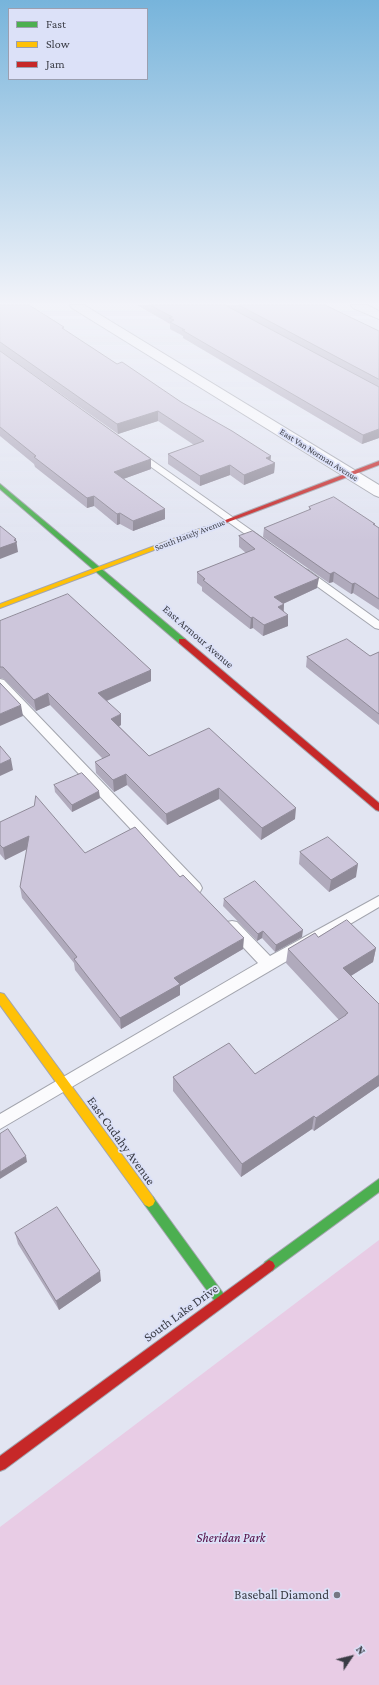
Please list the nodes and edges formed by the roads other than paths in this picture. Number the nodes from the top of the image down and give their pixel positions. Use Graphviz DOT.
graph roads {
  1 [pos="203,384"];
  2 [pos="129,447"];
  3 [pos="379,463"];
  4 [pos="350,474"];
  5 [pos="0,486"];
  6 [pos="379,492"];
  7 [pos="230,519"];
  8 [pos="268,547"];
  9 [pos="294,566"];
  10 [pos="99,569"];
  11 [pos="0,606"];
  12 [pos="379,626"];
  13 [pos="0,684"];
  14 [pos="379,808"];
  15 [pos="202,895"];
  16 [pos="379,901"];
  17 [pos="224,918"];
  18 [pos="268,964"];
  19 [pos="0,997"];
  20 [pos="64,1085"];
  21 [pos="0,1122"];
  22 [pos="379,1185"];
  23 [pos="221,1300"];
  24 [pos="0,1464"];
  1 -- 4 [label="street, East Van Norman Avenue"];
  2 -- 7 [label="lane"];
  3 -- 4 [label="street, South Hately Avenue"];
  4 -- 6 [label="street, East Van Norman Avenue"];
  4 -- 7 [label="street, South Hately Avenue"];
  5 -- 10 [label="street, East Armour Avenue"];
  7 -- 8 [label="lane"];
  7 -- 10 [label="street, South Hately Avenue"];
  9 -- 12 [label="lane"];
  10 -- 11 [label="street, South Hately Avenue"];
  10 -- 14 [label="street, East Armour Avenue"];
  13 -- 15 [label="lane"];
  16 -- 18 [label="lane"];
  17 -- 18 [label="lane"];
  18 -- 20 [label="lane"];
  19 -- 20 [label="street, East Cudahy Avenue"];
  20 -- 21 [label="lane"];
  20 -- 23 [label="street, East Cudahy Avenue"];
  22 -- 23 [label="street, South Lake Drive"];
  23 -- 24 [label="street, South Lake Drive"];
}
